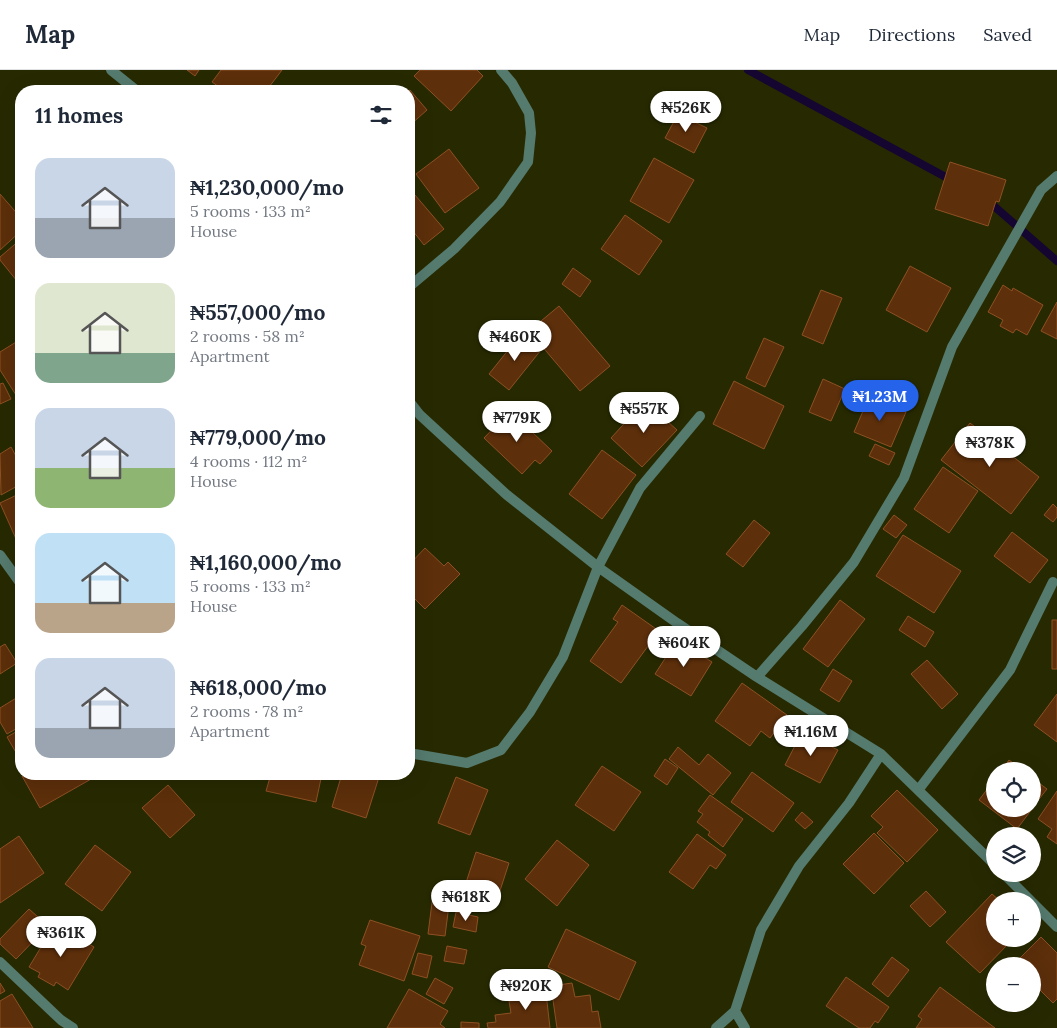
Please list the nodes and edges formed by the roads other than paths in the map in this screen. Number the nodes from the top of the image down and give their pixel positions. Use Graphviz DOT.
graph roads {
  1 [pos="111,70"];
  2 [pos="501,70"];
  3 [pos="130,85"];
  4 [pos="1057,176"];
  5 [pos="415,282"];
  6 [pos="415,408"];
  7 [pos="700,416"];
  8 [pos="1,558"];
  9 [pos="598,568"];
  10 [pos="15,576"];
  11 [pos="1053,582"];
  12 [pos="757,677"];
  13 [pos="415,754"];
  14 [pos="881,754"];
  15 [pos="919,789"];
  16 [pos="986,856"];
  17 [pos="1012,882"];
  18 [pos="1022,892"];
  19 [pos="1041,911"];
  20 [pos="1057,927"];
  21 [pos="0,962"];
  22 [pos="735,1012"];
  23 [pos="73,1028"];
  24 [pos="716,1028"];
  25 [pos="745,1028"];
  1 -- 3 [label="street"];
  2 -- 5 [label="street"];
  4 -- 12 [label="street"];
  6 -- 9 [label="street"];
  7 -- 9 [label="street"];
  8 -- 10 [label="street"];
  9 -- 12 [label="street"];
  9 -- 13 [label="street"];
  11 -- 15 [label="street"];
  12 -- 14 [label="street"];
  14 -- 15 [label="street"];
  14 -- 22 [label="street"];
  15 -- 16 [label="street"];
  17 -- 18 [label="street"];
  19 -- 20 [label="street"];
  21 -- 23 [label="street"];
  22 -- 24 [label="street"];
  22 -- 25 [label="street"];
}
